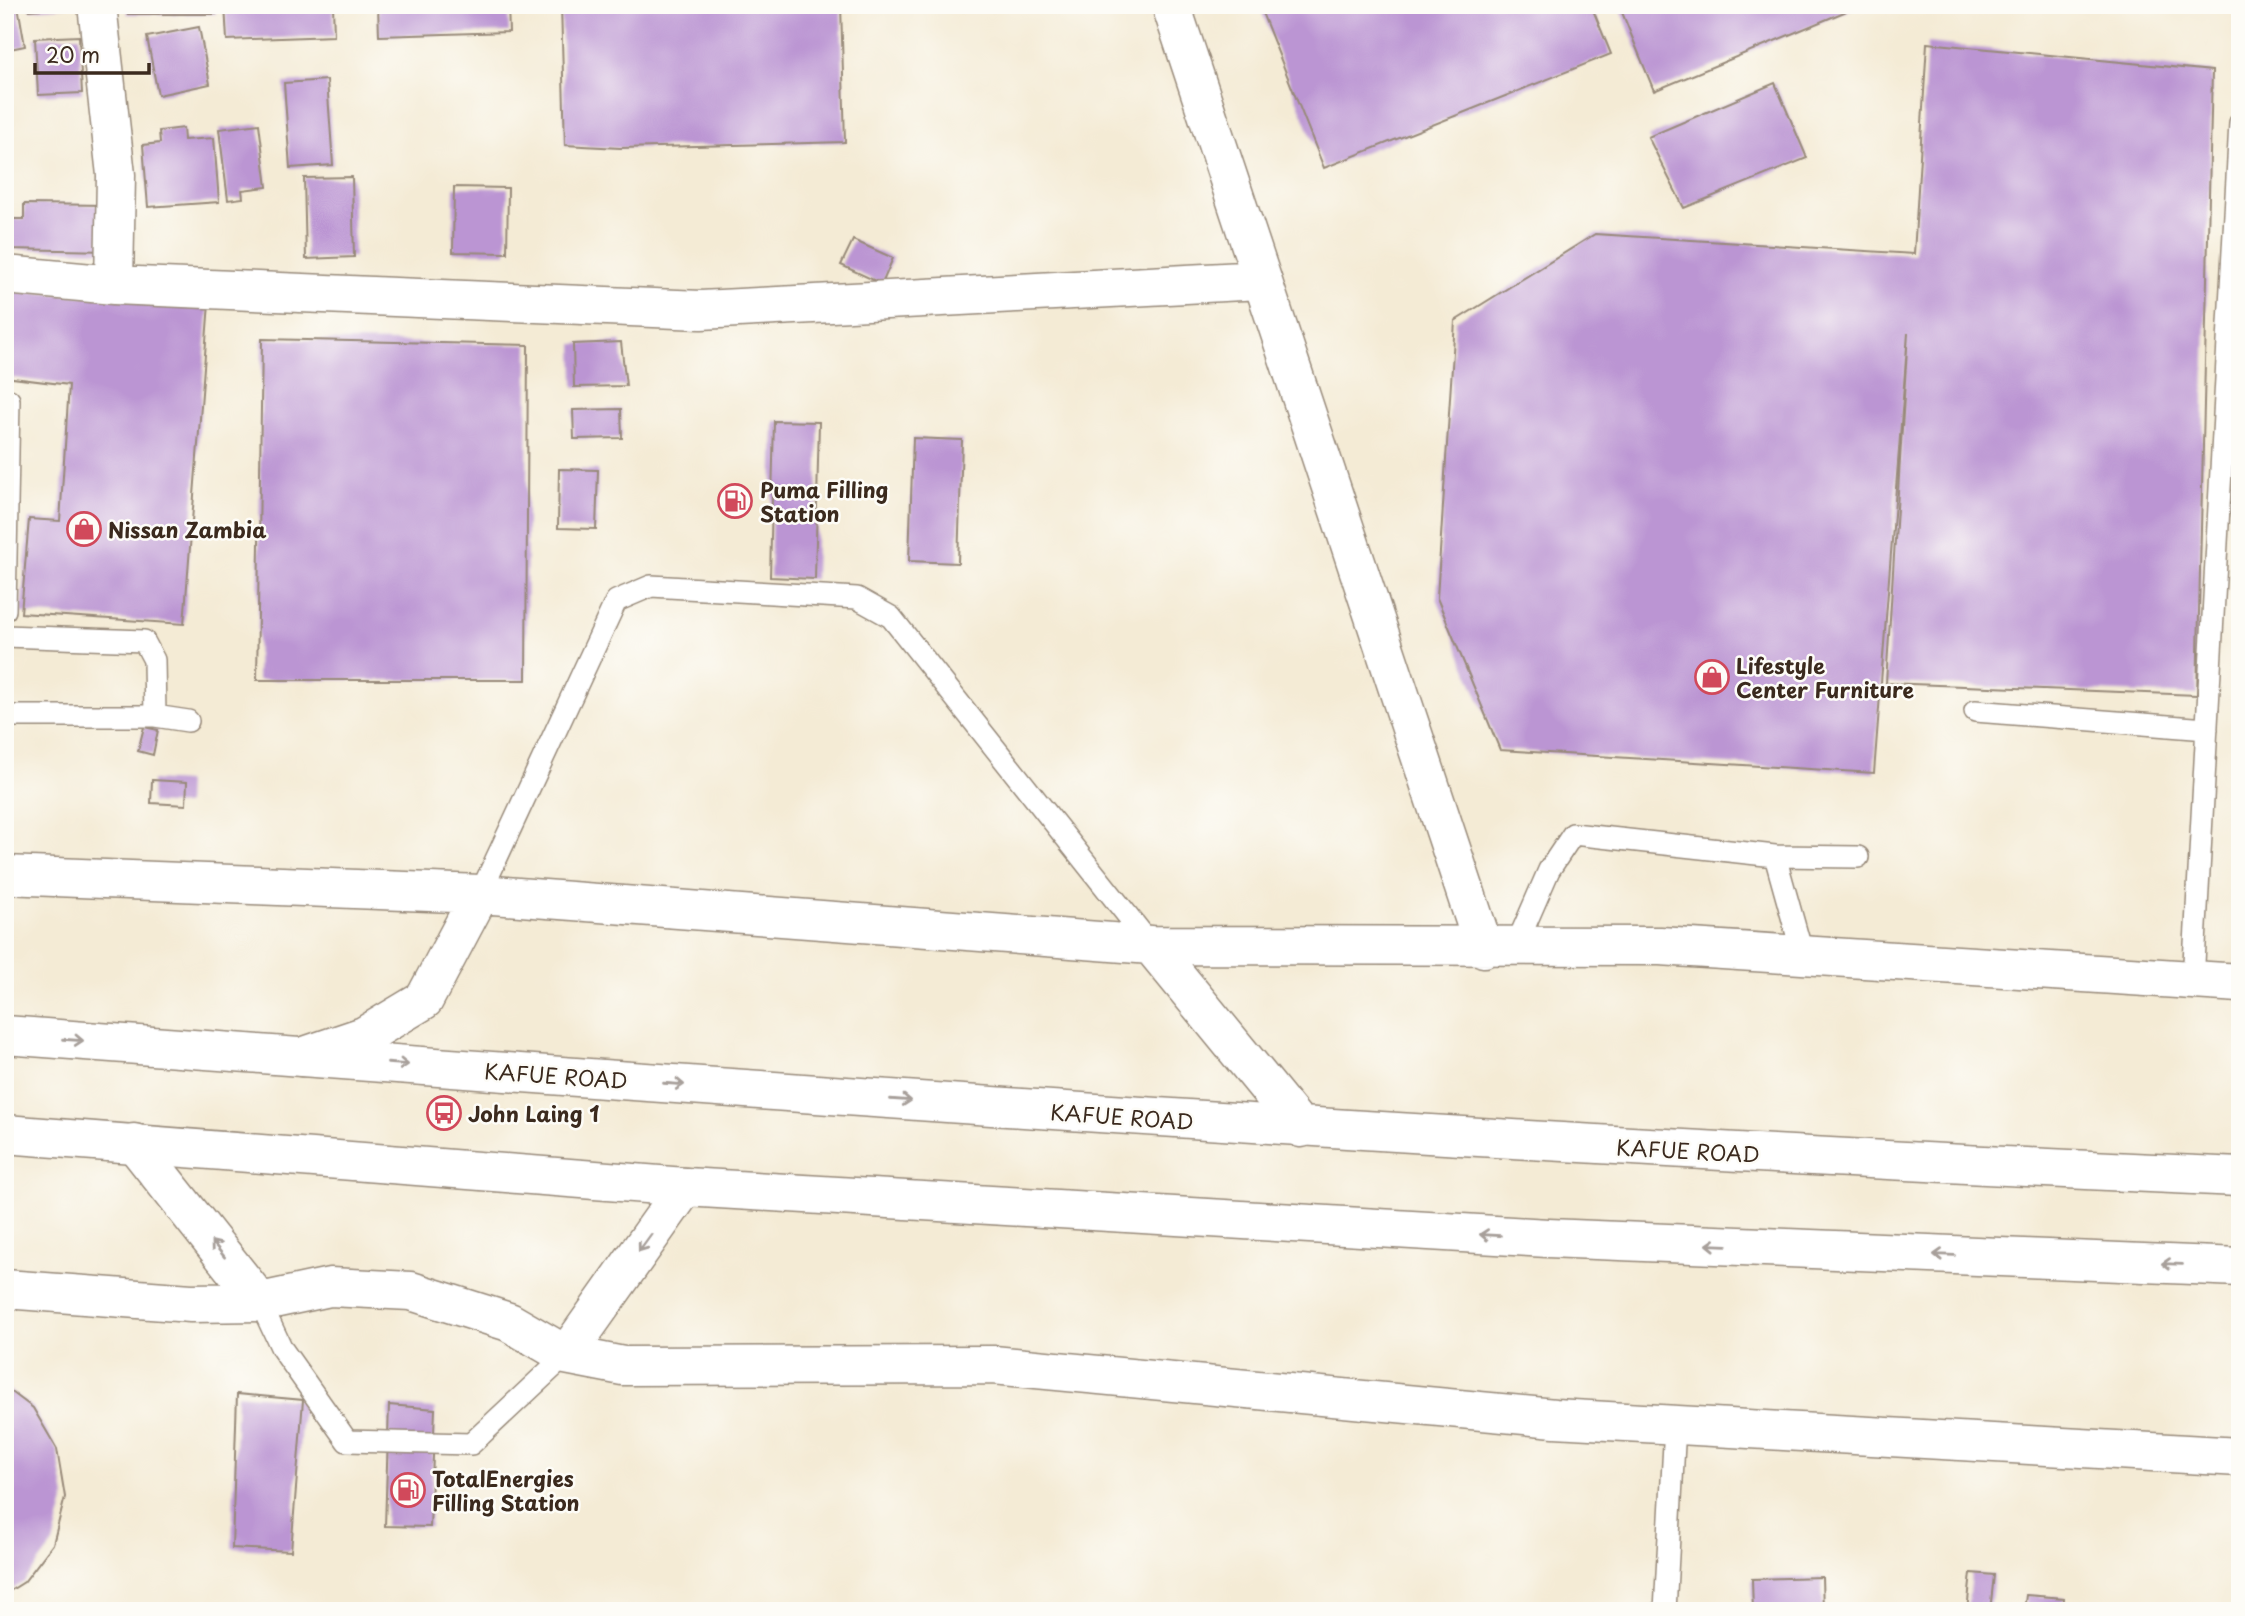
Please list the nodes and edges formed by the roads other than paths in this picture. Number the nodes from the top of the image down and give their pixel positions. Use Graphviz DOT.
graph roads {
  1 [pos="97,5"];
  2 [pos="1171,5"];
  3 [pos="2240,123"];
  4 [pos="5,275"];
  5 [pos="1261,280"];
  6 [pos="114,285"];
  7 [pos="9,400"];
  8 [pos="5,610"];
  9 [pos="5,636"];
  10 [pos="1975,711"];
  11 [pos="5,716"];
  12 [pos="155,716"];
  13 [pos="188,721"];
  14 [pos="2207,729"];
  15 [pos="1774,856"];
  16 [pos="1858,858"];
  17 [pos="5,875"];
  18 [pos="480,894"];
  19 [pos="1151,945"];
  20 [pos="1499,948"];
  21 [pos="1802,956"];
  22 [pos="2193,981"];
  23 [pos="2240,983"];
  24 [pos="5,1035"];
  25 [pos="302,1058"];
  26 [pos="1301,1128"];
  27 [pos="5,1134"];
  28 [pos="134,1143"];
  29 [pos="2240,1177"];
  30 [pos="685,1187"];
  31 [pos="2240,1267"];
  32 [pos="5,1289"];
  33 [pos="260,1302"];
  34 [pos="565,1355"];
  35 [pos="1675,1425"];
  36 [pos="2240,1457"];
  37 [pos="1665,1611"];
  1 -- 6 [label="street"];
  2 -- 5 [label="street"];
  3 -- 14 [label="lane"];
  4 -- 6 [label="street"];
  5 -- 6 [label="street"];
  5 -- 20 [label="street"];
  7 -- 8 [label="lane"];
  9 -- 12 [label="lane"];
  10 -- 14 [label="lane"];
  11 -- 12 [label="lane"];
  12 -- 13 [label="lane"];
  14 -- 22 [label="lane"];
  15 -- 16 [label="lane"];
  15 -- 20 [label="lane"];
  15 -- 21 [label="lane"];
  17 -- 18 [label="street"];
  18 -- 19 [label="street"];
  18 -- 19 [label="lane"];
  18 -- 25 [label="street"];
  19 -- 20 [label="street"];
  19 -- 26 [label="street"];
  20 -- 21 [label="street"];
  21 -- 22 [label="street"];
  22 -- 23 [label="street"];
  24 -- 25 [label="street, KAFUE ROAD, one-way"];
  25 -- 26 [label="street, KAFUE ROAD, one-way"];
  26 -- 29 [label="street, KAFUE ROAD"];
  27 -- 28 [label="street"];
  28 -- 30 [label="street"];
  33 -- 28 [label="street, one-way"];
  31 -- 30 [label="street, one-way"];
  30 -- 34 [label="street, one-way"];
  32 -- 33 [label="street"];
  33 -- 34 [label="street"];
  33 -- 34 [label="lane"];
  34 -- 35 [label="street"];
  35 -- 36 [label="street"];
  35 -- 37 [label="lane"];
}
